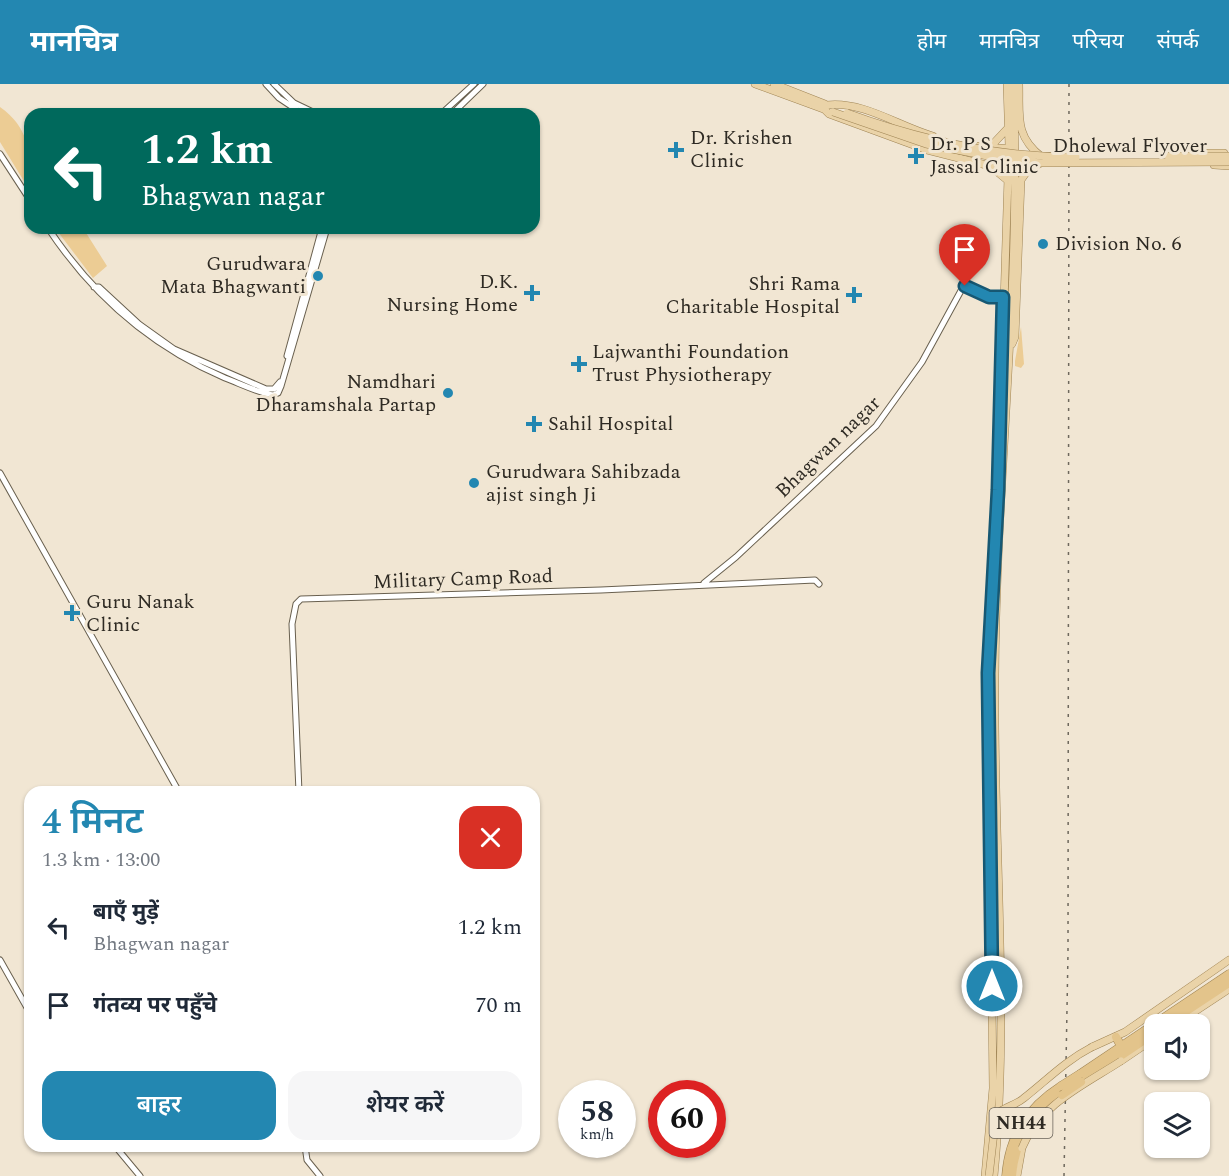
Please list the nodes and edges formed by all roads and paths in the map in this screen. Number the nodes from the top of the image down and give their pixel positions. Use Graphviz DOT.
graph roads {
  1 [pos="266,84"];
  2 [pos="274,84"];
  3 [pos="474,84"];
  4 [pos="483,84"];
  5 [pos="755,84"];
  6 [pos="774,84"];
  7 [pos="1007,84"];
  8 [pos="1013,84"];
  9 [pos="1019,84"];
  10 [pos="825,107"];
  11 [pos="294,108"];
  12 [pos="304,108"];
  13 [pos="448,108"];
  14 [pos="458,108"];
  15 [pos="1008,128"];
  16 [pos="986,147"];
  17 [pos="1011,149"];
  18 [pos="0,154"];
  19 [pos="1229,155"];
  20 [pos="1204,159"];
  21 [pos="1041,160"];
  22 [pos="1229,164"];
  23 [pos="990,166"];
  24 [pos="1011,168"];
  25 [pos="1007,180"];
  26 [pos="24,191"];
  27 [pos="52,234"];
  28 [pos="320,234"];
  29 [pos="325,234"];
  30 [pos="94,287"];
  31 [pos="1003,297"];
  32 [pos="1010,349"];
  33 [pos="0,473"];
  34 [pos="704,583"];
  35 [pos="819,584"];
  36 [pos="176,786"];
  37 [pos="299,786"];
  38 [pos="0,960"];
  39 [pos="1229,960"];
  40 [pos="1229,974"];
  41 [pos="1229,983"];
  42 [pos="1229,989"];
  43 [pos="24,1002"];
  44 [pos="1182,1014"];
  45 [pos="1191,1014"];
  46 [pos="1112,1039"];
  47 [pos="1144,1040"];
  48 [pos="1144,1043"];
  49 [pos="1127,1050"];
  50 [pos="1062,1091"];
  51 [pos="1020,1150"];
  52 [pos="120,1152"];
  53 [pos="306,1152"];
  54 [pos="140,1176"];
  55 [pos="320,1176"];
  56 [pos="987,1176"];
  57 [pos="994,1176"];
  58 [pos="1006,1176"];
  59 [pos="1012,1176"];
  60 [pos="1017,1176"];
  1 -- 11 [label="street"];
  2 -- 12 [label="street"];
  3 -- 13 [label="street"];
  4 -- 14 [label="street"];
  5 -- 10 [label="main road"];
  6 -- 10 [label="main road"];
  7 -- 15 [label="main road"];
  8 -- 17 [label="main road"];
  9 -- 21 [label="main road"];
  10 -- 16 [label="main road"];
  10 -- 21 [label="main road, Dholewal Flyover, bridge"];
  10 -- 23 [label="main road"];
  15 -- 16 [label="main road"];
  15 -- 17 [label="main road"];
  16 -- 17 [label="main road"];
  17 -- 24 [label="main road"];
  18 -- 26 [label="street"];
  19 -- 20 [label="main road, Dholewal Flyover, bridge"];
  20 -- 21 [label="main road, Dholewal Flyover, bridge"];
  20 -- 22 [label="main road, Dholewal Flyover, bridge"];
  21 -- 32 [label="main road"];
  23 -- 24 [label="main road"];
  23 -- 25 [label="main road"];
  24 -- 25 [label="main road"];
  24 -- 32 [label="main road"];
  25 -- 31 [label="main road"];
  27 -- 30 [label="street"];
  28 -- 30 [label="street"];
  29 -- 30 [label="street"];
  31 -- 34 [label="street, Bhagwan nagar"];
  31 -- 56 [label="main road"];
  32 -- 57 [label="main road"];
  33 -- 36 [label="street"];
  34 -- 35 [label="street, Military Camp Road"];
  34 -- 37 [label="street, Military Camp Road"];
  38 -- 43 [label="street"];
  39 -- 46 [label="main road"];
  40 -- 49 [label="highway, NH44"];
  41 -- 44 [label="highway"];
  42 -- 45 [label="main road"];
  46 -- 49 [label="highway"];
  46 -- 56 [label="main road, bridge"];
  47 -- 49 [label="highway, NH44"];
  48 -- 49 [label="main road"];
  49 -- 50 [label="highway, NH44, bridge"];
  49 -- 51 [label="main road, bridge"];
  50 -- 51 [label="highway, NH44"];
  50 -- 58 [label="highway, NH44"];
  51 -- 59 [label="highway, NH44"];
  51 -- 60 [label="main road"];
  52 -- 54 [label="street"];
  53 -- 55 [label="street"];
}
